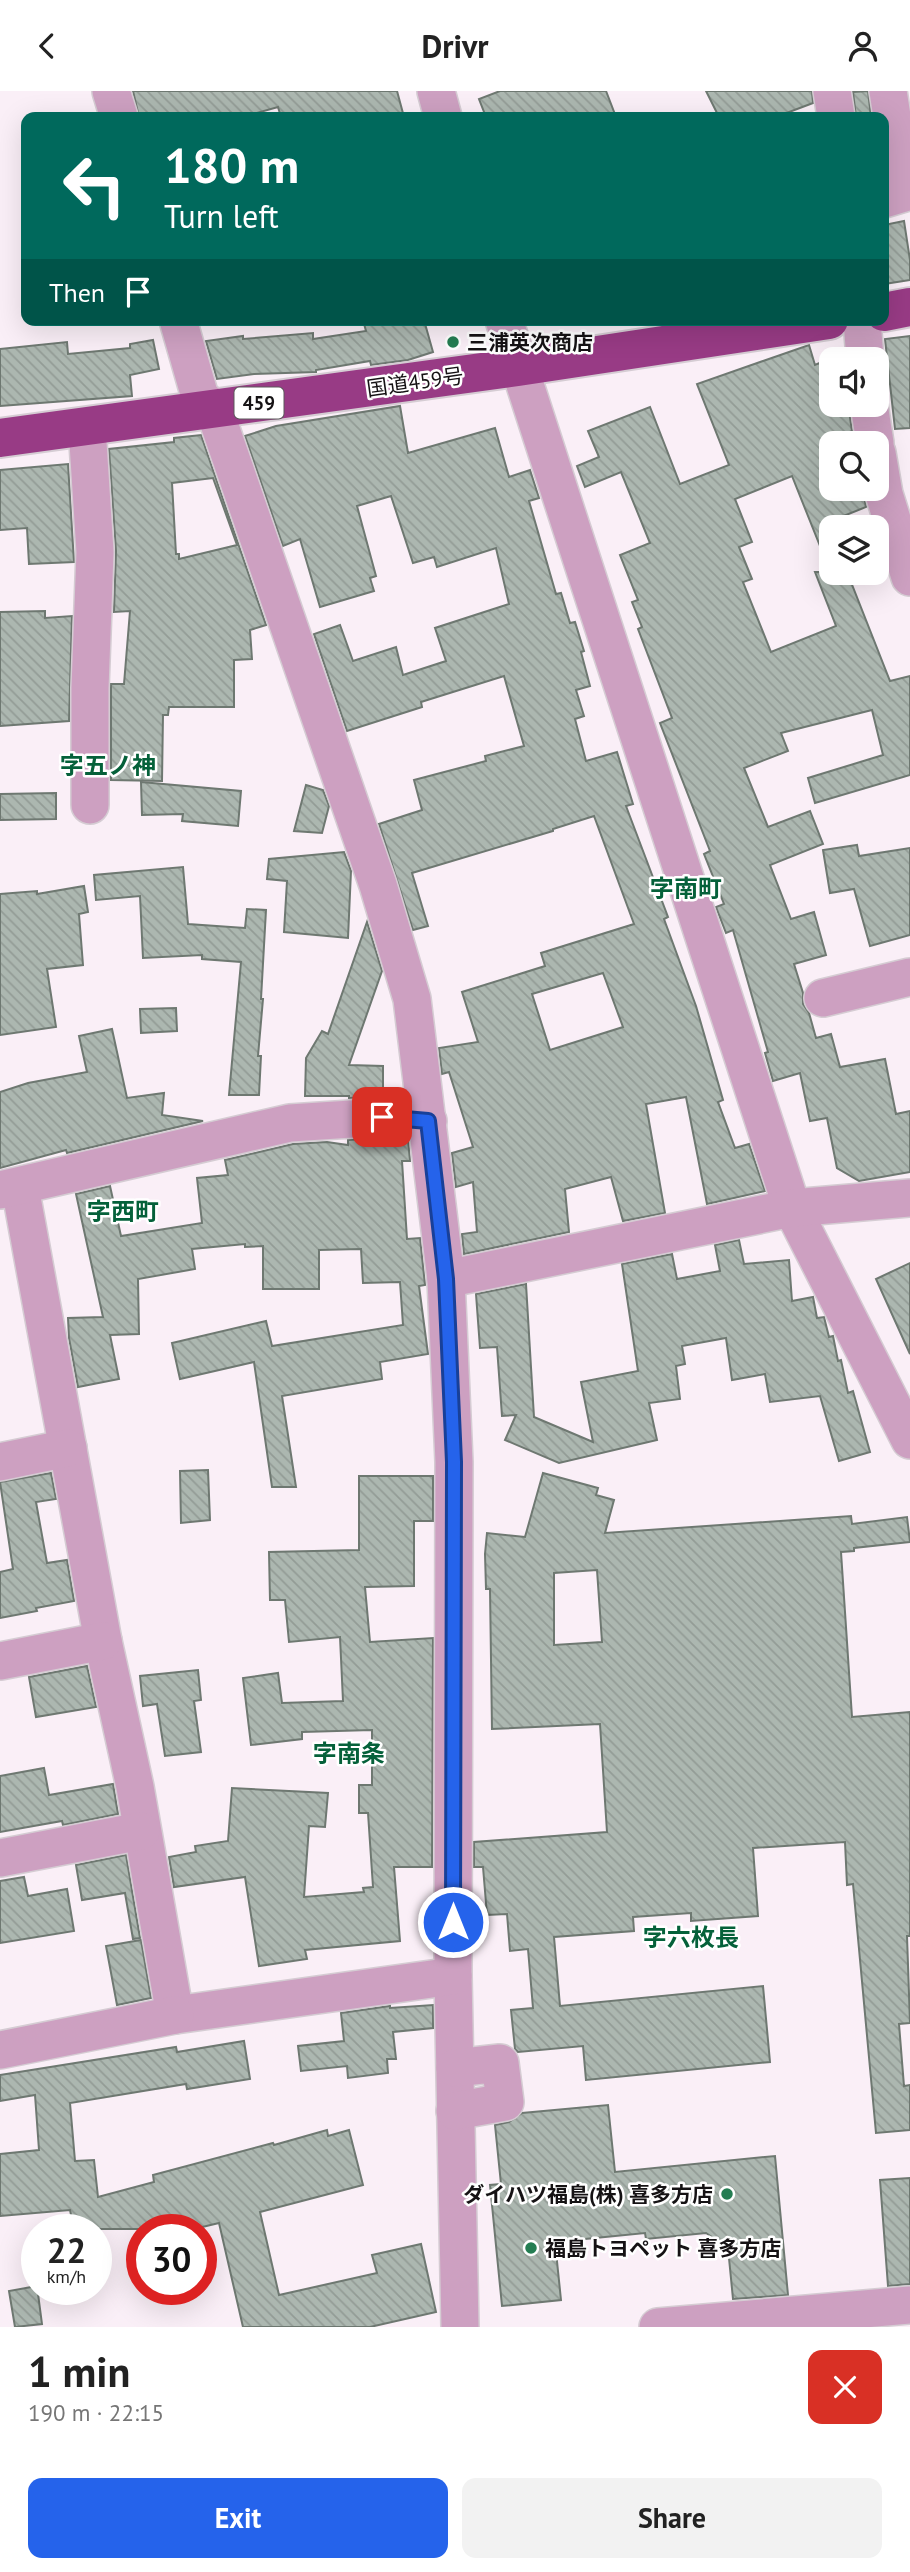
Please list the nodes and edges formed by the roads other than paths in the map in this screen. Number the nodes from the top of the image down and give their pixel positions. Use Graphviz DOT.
graph roads {
  1 [pos="111,91"];
  2 [pos="436,91"];
  3 [pos="832,91"];
  4 [pos="888,91"];
  5 [pos="117,112"];
  6 [pos="442,112"];
  7 [pos="835,112"];
  8 [pos="889,198"];
  9 [pos="910,307"];
  10 [pos="889,311"];
  11 [pos="180,326"];
  12 [pos="506,326"];
  13 [pos="789,326"];
  14 [pos="862,326"];
  15 [pos="864,347"];
  16 [pos="518,367"];
  17 [pos="214,409"];
  18 [pos="87,427"];
  19 [pos="0,438"];
  20 [pos="886,501"];
  21 [pos="910,577"];
  22 [pos="90,805"];
  23 [pos="910,977"];
  24 [pos="823,999"];
  25 [pos="428,1121"];
  26 [pos="10,1188"];
  27 [pos="910,1198"];
  28 [pos="792,1208"];
  29 [pos="446,1279"];
  30 [pos="910,1440"];
  31 [pos="68,1448"];
  32 [pos="0,1462"];
  33 [pos="103,1641"];
  34 [pos="0,1661"];
  35 [pos="141,1831"];
  36 [pos="0,1858"];
  37 [pos="453,1976"];
  38 [pos="175,2015"];
  39 [pos="0,2050"];
  40 [pos="455,2068"];
  41 [pos="455,2111"];
  42 [pos="910,2305"];
  43 [pos="460,2327"];
  44 [pos="658,2327"];
  1 -- 5 [label="street"];
  2 -- 6 [label="street"];
  3 -- 7 [label="street"];
  4 -- 8 [label="street"];
  9 -- 10 [label="highway"];
  11 -- 17 [label="street"];
  12 -- 16 [label="street"];
  13 -- 16 [label="highway, 国道459号 / 459"];
  14 -- 15 [label="street"];
  16 -- 17 [label="highway, 国道459号 / 459"];
  16 -- 28 [label="street"];
  17 -- 18 [label="highway, 国道459号 / 459"];
  17 -- 25 [label="street"];
  18 -- 19 [label="highway, 国道459号 / 459"];
  18 -- 22 [label="street"];
  20 -- 21 [label="street"];
  23 -- 24 [label="street"];
  25 -- 26 [label="street"];
  25 -- 29 [label="street"];
  26 -- 31 [label="street"];
  27 -- 28 [label="street"];
  28 -- 29 [label="street"];
  28 -- 30 [label="street"];
  29 -- 37 [label="street"];
  31 -- 32 [label="street"];
  31 -- 33 [label="street"];
  33 -- 34 [label="street"];
  33 -- 35 [label="street"];
  35 -- 36 [label="street"];
  35 -- 38 [label="street"];
  37 -- 38 [label="street"];
  37 -- 40 [label="street"];
  38 -- 39 [label="street"];
  40 -- 41 [label="street"];
  40 -- 41 [label="street"];
  41 -- 43 [label="street"];
  42 -- 44 [label="street"];
}
